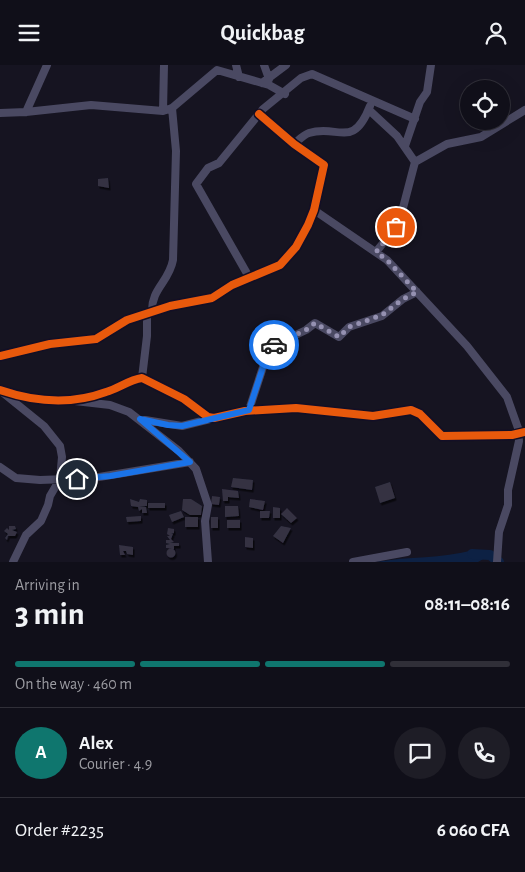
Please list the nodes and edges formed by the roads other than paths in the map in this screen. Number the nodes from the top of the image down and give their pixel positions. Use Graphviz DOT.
graph roads {
  1 [pos="47,65"];
  2 [pos="164,65"];
  3 [pos="236,65"];
  4 [pos="264,65"];
  5 [pos="286,65"];
  6 [pos="431,65"];
  7 [pos="239,77"];
  8 [pos="265,81"];
  9 [pos="285,93"];
  10 [pos="373,99"];
  11 [pos="172,108"];
  12 [pos="369,110"];
  13 [pos="525,110"];
  14 [pos="163,111"];
  15 [pos="0,113"];
  16 [pos="26,113"];
  17 [pos="259,114"];
  18 [pos="415,119"];
  19 [pos="294,145"];
  20 [pos="404,146"];
  21 [pos="415,163"];
  22 [pos="314,210"];
  23 [pos="376,252"];
  24 [pos="249,277"];
  25 [pos="417,292"];
  26 [pos="150,313"];
  27 [pos="0,356"];
  28 [pos="142,378"];
  29 [pos="0,391"];
  30 [pos="68,400"];
  31 [pos="249,410"];
  32 [pos="214,418"];
  33 [pos="140,419"];
  34 [pos="522,433"];
  35 [pos="190,462"];
  36 [pos="0,467"];
  37 [pos="60,479"];
  38 [pos="406,552"];
  39 [pos="13,562"];
  40 [pos="208,562"];
  41 [pos="353,562"];
  42 [pos="497,562"];
  1 -- 16 [label="street"];
  2 -- 14 [label="street"];
  3 -- 7 [label="street"];
  4 -- 8 [label="street"];
  5 -- 8 [label="street"];
  6 -- 18 [label="street"];
  7 -- 8 [label="street"];
  7 -- 11 [label="street"];
  8 -- 9 [label="street"];
  9 -- 10 [label="street"];
  9 -- 17 [label="street"];
  10 -- 12 [label="street"];
  10 -- 18 [label="street"];
  11 -- 14 [label="street"];
  11 -- 26 [label="street"];
  12 -- 19 [label="street"];
  12 -- 20 [label="street"];
  13 -- 21 [label="street"];
  14 -- 16 [label="street"];
  15 -- 16 [label="street"];
  17 -- 19 [label="street"];
  17 -- 24 [label="street"];
  18 -- 20 [label="street"];
  19 -- 22 [label="street"];
  20 -- 21 [label="street"];
  21 -- 23 [label="street"];
  22 -- 23 [label="street"];
  22 -- 24 [label="street"];
  23 -- 25 [label="street"];
  24 -- 26 [label="street"];
  25 -- 31 [label="street"];
  25 -- 34 [label="street"];
  26 -- 27 [label="street"];
  26 -- 28 [label="street"];
  28 -- 30 [label="street"];
  28 -- 32 [label="street"];
  29 -- 30 [label="street"];
  29 -- 37 [label="street"];
  30 -- 33 [label="street"];
  31 -- 32 [label="street"];
  31 -- 34 [label="street"];
  32 -- 33 [label="street"];
  33 -- 35 [label="street"];
  34 -- 42 [label="street"];
  35 -- 37 [label="street"];
  35 -- 40 [label="street"];
  36 -- 37 [label="street"];
  37 -- 39 [label="street"];
  38 -- 41 [label="street"];
}
